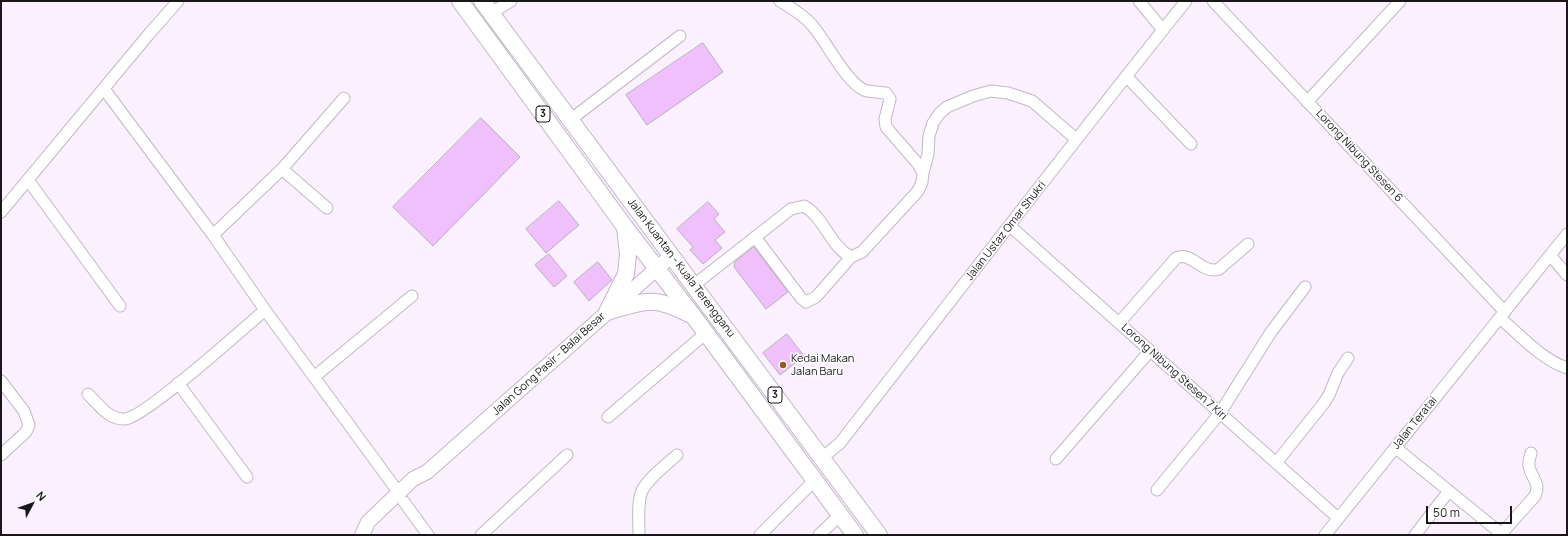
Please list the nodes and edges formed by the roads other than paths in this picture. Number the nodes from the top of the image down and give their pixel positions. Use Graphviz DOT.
graph roads {
  1 [pos="178,1"];
  2 [pos="460,1"];
  3 [pos="511,1"];
  4 [pos="780,1"];
  5 [pos="1139,1"];
  6 [pos="1186,1"];
  7 [pos="1213,1"];
  8 [pos="1400,1"];
  9 [pos="487,7"];
  10 [pos="1163,30"];
  11 [pos="680,36"];
  12 [pos="1126,76"];
  13 [pos="104,89"];
  14 [pos="344,98"];
  15 [pos="1308,102"];
  16 [pos="570,120"];
  17 [pos="1076,139"];
  18 [pos="1191,144"];
  19 [pos="282,169"];
  20 [pos="922,173"];
  21 [pos="28,180"];
  22 [pos="327,208"];
  23 [pos="1,212"];
  24 [pos="1010,226"];
  25 [pos="625,227"];
  26 [pos="213,235"];
  27 [pos="755,237"];
  28 [pos="1566,237"];
  29 [pos="1248,244"];
  30 [pos="1550,255"];
  31 [pos="671,256"];
  32 [pos="851,257"];
  33 [pos="656,268"];
  34 [pos="1567,275"];
  35 [pos="694,285"];
  36 [pos="1305,287"];
  37 [pos="412,296"];
  38 [pos="120,306"];
  39 [pos="265,310"];
  40 [pos="607,312"];
  41 [pos="1503,315"];
  42 [pos="694,317"];
  43 [pos="1119,324"];
  44 [pos="706,333"];
  45 [pos="1150,351"];
  46 [pos="1348,358"];
  47 [pos="1567,368"];
  48 [pos="314,377"];
  49 [pos="1,381"];
  50 [pos="178,383"];
  51 [pos="88,394"];
  52 [pos="1220,413"];
  53 [pos="608,416"];
  54 [pos="1396,448"];
  55 [pos="1530,453"];
  56 [pos="1,455"];
  57 [pos="567,455"];
  58 [pos="677,455"];
  59 [pos="822,458"];
  60 [pos="1056,458"];
  61 [pos="1276,463"];
  62 [pos="247,477"];
  63 [pos="815,480"];
  64 [pos="1157,490"];
  65 [pos="1449,491"];
  66 [pos="401,498"];
  67 [pos="840,515"];
  68 [pos="1338,518"];
  69 [pos="1502,534"];
  70 [pos="362,535"];
  71 [pos="428,535"];
  72 [pos="481,535"];
  73 [pos="639,535"];
  74 [pos="760,535"];
  75 [pos="819,535"];
  76 [pos="855,535"];
  77 [pos="879,535"];
  78 [pos="1325,535"];
  79 [pos="1415,535"];
  1 -- 13 [label="street"];
  2 -- 25 [label="highway, Jalan Kuantan - Kuala Terengganu / 3"];
  3 -- 9 [label="street"];
  4 -- 20 [label="street"];
  5 -- 10 [label="street"];
  6 -- 10 [label="street, Jalan Ustaz Omar Shukri"];
  7 -- 15 [label="street, Lorong Nibung Stesen 6"];
  8 -- 15 [label="street"];
  9 -- 16 [label="highway, Jalan Kuantan - Kuala Terengganu / 3"];
  10 -- 12 [label="street, Jalan Ustaz Omar Shukri"];
  11 -- 16 [label="street"];
  12 -- 17 [label="street, Jalan Ustaz Omar Shukri"];
  12 -- 18 [label="street"];
  13 -- 21 [label="street"];
  13 -- 26 [label="street"];
  14 -- 19 [label="street"];
  15 -- 41 [label="street, Lorong Nibung Stesen 6"];
  16 -- 31 [label="highway, Jalan Kuantan - Kuala Terengganu / 3"];
  17 -- 20 [label="street"];
  17 -- 24 [label="street, Jalan Ustaz Omar Shukri"];
  19 -- 22 [label="street"];
  19 -- 26 [label="street"];
  20 -- 32 [label="street"];
  21 -- 23 [label="street"];
  21 -- 38 [label="street"];
  24 -- 43 [label="street, Lorong Nibung Stesen 7 Kiri"];
  24 -- 59 [label="street, Jalan Ustaz Omar Shukri"];
  25 -- 33 [label="highway, Jalan Kuantan - Kuala Terengganu / 3"];
  25 -- 40 [label="highway"];
  26 -- 39 [label="street"];
  27 -- 32 [label="street"];
  27 -- 32 [label="street"];
  27 -- 35 [label="street"];
  28 -- 30 [label="street, Jalan Teratai"];
  29 -- 43 [label="street"];
  30 -- 34 [label="street"];
  30 -- 41 [label="street, Jalan Teratai"];
  31 -- 33 [label="main road, Jalan Gong Pasir - Balai Besar"];
  31 -- 35 [label="highway, Jalan Kuantan - Kuala Terengganu / 3"];
  33 -- 40 [label="main road, Jalan Gong Pasir - Balai Besar"];
  33 -- 42 [label="highway, Jalan Kuantan - Kuala Terengganu / 3"];
  35 -- 59 [label="highway, Jalan Kuantan - Kuala Terengganu / 3"];
  36 -- 52 [label="street"];
  37 -- 48 [label="street"];
  39 -- 48 [label="street"];
  39 -- 50 [label="street"];
  40 -- 42 [label="highway"];
  40 -- 66 [label="main road, Jalan Gong Pasir - Balai Besar"];
  41 -- 47 [label="street, Lorong Nibung Stesen 6"];
  41 -- 54 [label="street, Jalan Teratai"];
  42 -- 44 [label="highway, Jalan Kuantan - Kuala Terengganu / 3"];
  43 -- 45 [label="street, Lorong Nibung Stesen 7 Kiri"];
  44 -- 53 [label="street"];
  44 -- 63 [label="highway, Jalan Kuantan - Kuala Terengganu / 3"];
  45 -- 52 [label="street, Lorong Nibung Stesen 7 Kiri"];
  45 -- 60 [label="street"];
  46 -- 61 [label="street"];
  48 -- 66 [label="street"];
  49 -- 56 [label="street"];
  50 -- 51 [label="street"];
  50 -- 62 [label="street"];
  52 -- 61 [label="street, Lorong Nibung Stesen 7 Kiri"];
  52 -- 64 [label="street"];
  54 -- 65 [label="street"];
  54 -- 68 [label="street, Jalan Teratai"];
  55 -- 69 [label="street"];
  57 -- 72 [label="street"];
  58 -- 73 [label="street"];
  59 -- 77 [label="highway, Jalan Kuantan - Kuala Terengganu / 3"];
  61 -- 68 [label="street, Lorong Nibung Stesen 7 Kiri"];
  63 -- 67 [label="highway, Jalan Kuantan - Kuala Terengganu / 3"];
  63 -- 74 [label="street"];
  65 -- 69 [label="street"];
  65 -- 79 [label="street"];
  66 -- 70 [label="main road, Jalan Gong Pasir - Balai Besar"];
  66 -- 71 [label="street"];
  67 -- 75 [label="street"];
  67 -- 76 [label="highway, Jalan Kuantan - Kuala Terengganu / 3"];
  68 -- 78 [label="street, Jalan Teratai"];
}
